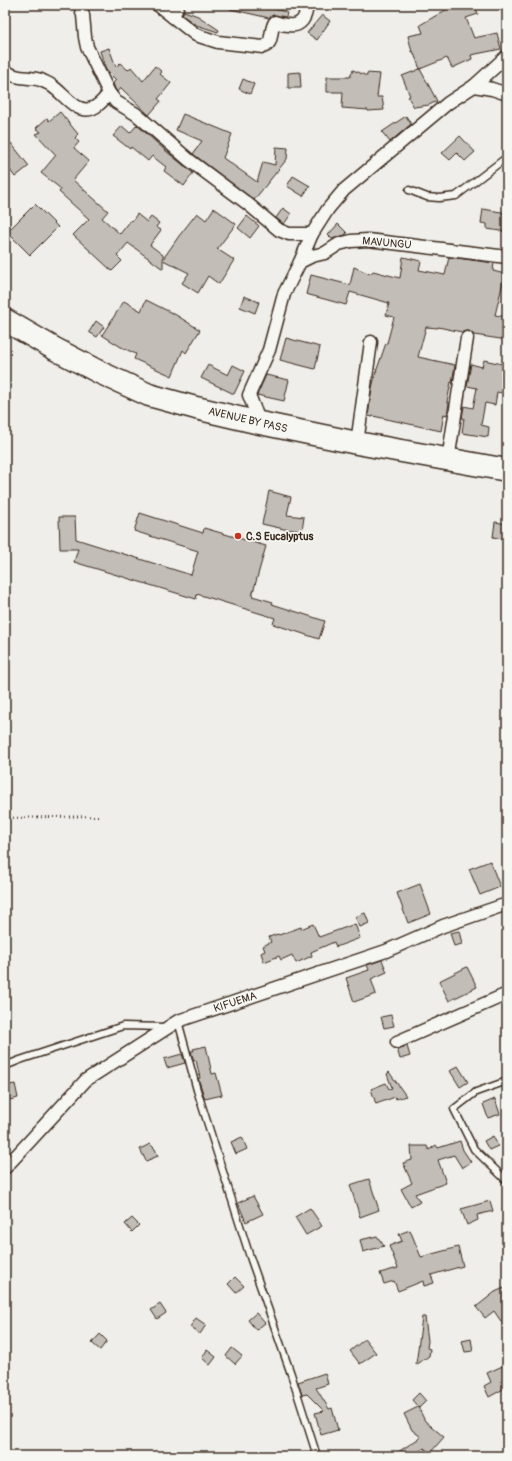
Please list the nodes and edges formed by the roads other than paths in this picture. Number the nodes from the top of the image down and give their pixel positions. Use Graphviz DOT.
graph roads {
  1 [pos="80,5"];
  2 [pos="158,5"];
  3 [pos="178,5"];
  4 [pos="307,5"];
  5 [pos="173,17"];
  6 [pos="507,56"];
  7 [pos="5,71"];
  8 [pos="474,86"];
  9 [pos="110,93"];
  10 [pos="507,94"];
  11 [pos="507,157"];
  12 [pos="409,190"];
  13 [pos="312,234"];
  14 [pos="507,257"];
  15 [pos="300,262"];
  16 [pos="5,320"];
  17 [pos="467,338"];
  18 [pos="371,342"];
  19 [pos="260,423"];
  20 [pos="357,443"];
  21 [pos="448,460"];
  22 [pos="507,470"];
  23 [pos="507,904"];
  24 [pos="507,994"];
  25 [pos="178,1021"];
  26 [pos="168,1028"];
  27 [pos="397,1042"];
  28 [pos="5,1066"];
  29 [pos="507,1081"];
  30 [pos="5,1168"];
  31 [pos="507,1181"];
  32 [pos="317,1456"];
  1 -- 9 [label="street"];
  2 -- 5 [label="street"];
  3 -- 5 [label="street"];
  4 -- 5 [label="street"];
  6 -- 8 [label="street"];
  7 -- 9 [label="street"];
  8 -- 10 [label="street"];
  8 -- 13 [label="street"];
  9 -- 13 [label="street"];
  11 -- 12 [label="lane"];
  13 -- 15 [label="street"];
  14 -- 15 [label="street, MAVUNGU"];
  15 -- 19 [label="street"];
  16 -- 19 [label="highway, AVENUE BY PASS"];
  17 -- 21 [label="street"];
  18 -- 20 [label="street"];
  19 -- 20 [label="highway, AVENUE BY PASS"];
  20 -- 21 [label="highway, AVENUE BY PASS"];
  21 -- 22 [label="highway, AVENUE BY PASS"];
  23 -- 25 [label="street, KIFUEMA"];
  24 -- 27 [label="street"];
  25 -- 26 [label="street, KIFUEMA"];
  25 -- 32 [label="lane"];
  26 -- 28 [label="lane"];
  26 -- 30 [label="street, KIFUEMA"];
  29 -- 31 [label="lane"];
}
